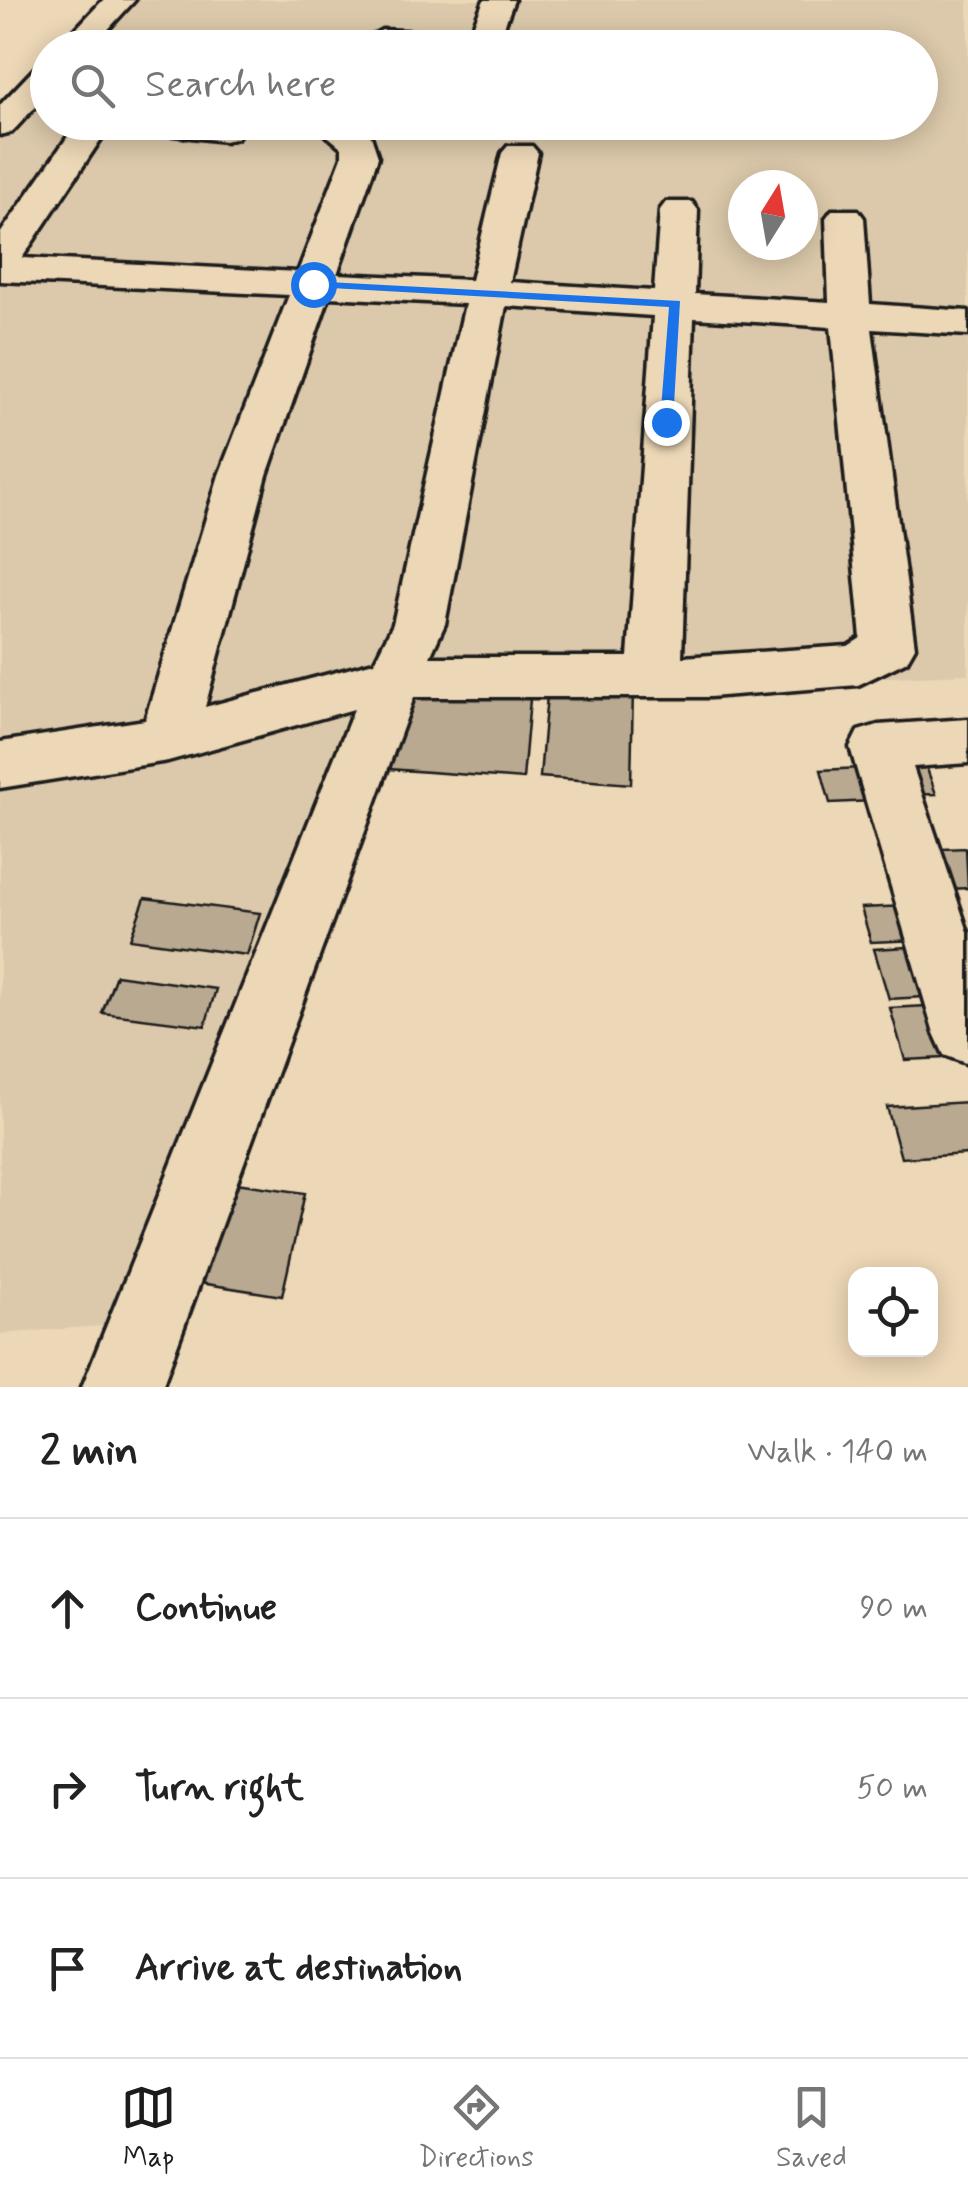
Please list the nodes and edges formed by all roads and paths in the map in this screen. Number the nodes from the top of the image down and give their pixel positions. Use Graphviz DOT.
graph roads {
  1 [pos="120,0"];
  2 [pos="499,0"];
  3 [pos="91,30"];
  4 [pos="487,30"];
  5 [pos="30,91"];
  6 [pos="3,117"];
  7 [pos="83,140"];
  8 [pos="354,140"];
  9 [pos="520,153"];
  10 [pos="679,210"];
  11 [pos="845,218"];
  12 [pos="0,265"];
  13 [pos="313,284"];
  14 [pos="488,293"];
  15 [pos="676,303"];
  16 [pos="850,316"];
  17 [pos="968,323"];
  18 [pos="654,674"];
  19 [pos="394,677"];
  20 [pos="168,740"];
  21 [pos="968,741"];
  22 [pos="0,764"];
  23 [pos="968,1033"];
  24 [pos="122,1387"];
  1 -- 3 [label="street"];
  2 -- 4 [label="street"];
  5 -- 6 [label="street"];
  7 -- 12 [label="street"];
  8 -- 13 [label="street"];
  9 -- 14 [label="street"];
  10 -- 15 [label="street"];
  11 -- 16 [label="street"];
  12 -- 13 [label="street"];
  13 -- 14 [label="street"];
  13 -- 20 [label="street"];
  14 -- 15 [label="street"];
  14 -- 19 [label="street"];
  15 -- 16 [label="street"];
  15 -- 18 [label="street"];
  16 -- 17 [label="street"];
  16 -- 18 [label="street"];
  18 -- 19 [label="street"];
  19 -- 20 [label="street"];
  19 -- 24 [label="street"];
  20 -- 22 [label="street"];
  21 -- 23 [label="street"];
}
